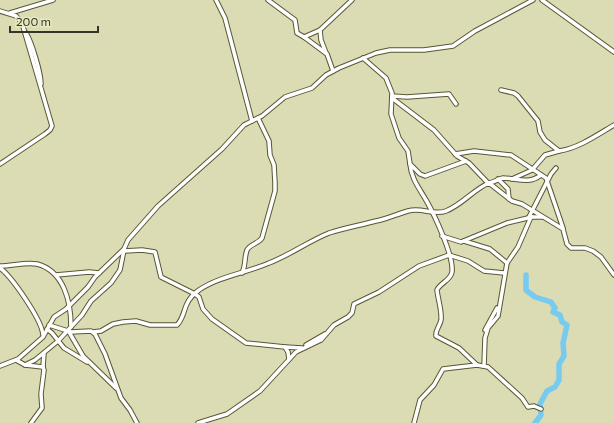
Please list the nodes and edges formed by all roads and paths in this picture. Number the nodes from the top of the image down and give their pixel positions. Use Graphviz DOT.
graph roads {
  1 [pos="53,0"];
  2 [pos="216,0"];
  3 [pos="268,0"];
  4 [pos="352,0"];
  5 [pos="533,0"];
  6 [pos="542,0"];
  7 [pos="0,11"];
  8 [pos="14,12"];
  9 [pos="9,13"];
  10 [pos="19,18"];
  11 [pos="320,30"];
  12 [pos="304,37"];
  13 [pos="614,52"];
  14 [pos="327,54"];
  15 [pos="363,58"];
  16 [pos="333,71"];
  17 [pos="501,90"];
  18 [pos="392,97"];
  19 [pos="456,104"];
  20 [pos="258,118"];
  21 [pos="252,121"];
  22 [pos="614,124"];
  23 [pos="558,151"];
  24 [pos="455,154"];
  25 [pos="466,161"];
  26 [pos="0,164"];
  27 [pos="410,164"];
  28 [pos="556,168"];
  29 [pos="532,170"];
  30 [pos="541,175"];
  31 [pos="498,180"];
  32 [pos="512,180"];
  33 [pos="489,183"];
  34 [pos="547,183"];
  35 [pos="509,199"];
  36 [pos="533,211"];
  37 [pos="432,214"];
  38 [pos="530,217"];
  39 [pos="543,217"];
  40 [pos="563,229"];
  41 [pos="442,236"];
  42 [pos="464,241"];
  43 [pos="124,250"];
  44 [pos="449,255"];
  45 [pos="507,262"];
  46 [pos="0,267"];
  47 [pos="100,273"];
  48 [pos="242,273"];
  49 [pos="504,273"];
  50 [pos="55,274"];
  51 [pos="614,275"];
  52 [pos="195,294"];
  53 [pos="69,307"];
  54 [pos="48,327"];
  55 [pos="69,330"];
  56 [pos="93,332"];
  57 [pos="43,337"];
  58 [pos="58,341"];
  59 [pos="285,347"];
  60 [pos="303,348"];
  61 [pos="44,353"];
  62 [pos="289,359"];
  63 [pos="16,360"];
  64 [pos="25,365"];
  65 [pos="94,365"];
  66 [pos="477,365"];
  67 [pos="0,366"];
  68 [pos="484,366"];
  69 [pos="43,367"];
  70 [pos="118,390"];
  71 [pos="540,409"];
  72 [pos="31,423"];
  73 [pos="137,423"];
  74 [pos="198,423"];
  75 [pos="414,423"];
  1 -- 8 [label="street"];
  2 -- 21 [label="street"];
  3 -- 12 [label="street"];
  4 -- 11 [label="street"];
  5 -- 15 [label="street"];
  6 -- 13 [label="street"];
  7 -- 9 [label="street"];
  8 -- 9 [label="street"];
  8 -- 10 [label="street"];
  9 -- 10 [label="street"];
  10 -- 26 [label="street"];
  11 -- 12 [label="street"];
  11 -- 14 [label="street"];
  12 -- 14 [label="street"];
  14 -- 16 [label="street"];
  15 -- 16 [label="street"];
  15 -- 18 [label="street"];
  16 -- 20 [label="street"];
  17 -- 23 [label="street"];
  18 -- 19 [label="street"];
  18 -- 24 [label="street"];
  18 -- 27 [label="street"];
  20 -- 21 [label="street"];
  20 -- 48 [label="street"];
  21 -- 43 [label="street"];
  22 -- 23 [label="street"];
  23 -- 29 [label="street"];
  24 -- 25 [label="street"];
  24 -- 29 [label="street"];
  25 -- 27 [label="street"];
  25 -- 33 [label="street"];
  27 -- 37 [label="street"];
  28 -- 34 [label="street"];
  29 -- 30 [label="street"];
  29 -- 32 [label="street"];
  30 -- 32 [label="street"];
  30 -- 34 [label="street"];
  31 -- 32 [label="street"];
  31 -- 33 [label="street"];
  31 -- 35 [label="street"];
  33 -- 35 [label="street"];
  33 -- 37 [label="street"];
  34 -- 36 [label="street"];
  34 -- 40 [label="street"];
  35 -- 36 [label="street"];
  36 -- 38 [label="street"];
  36 -- 39 [label="street"];
  37 -- 41 [label="street"];
  37 -- 48 [label="street"];
  38 -- 39 [label="street"];
  38 -- 42 [label="street"];
  38 -- 45 [label="street"];
  39 -- 40 [label="street"];
  40 -- 51 [label="street"];
  41 -- 42 [label="street"];
  41 -- 44 [label="street"];
  42 -- 45 [label="street"];
  43 -- 47 [label="street"];
  43 -- 52 [label="street"];
  43 -- 55 [label="street"];
  44 -- 49 [label="street"];
  44 -- 60 [label="street"];
  44 -- 66 [label="street"];
  45 -- 49 [label="street"];
  46 -- 50 [label="street"];
  46 -- 57 [label="street"];
  47 -- 50 [label="street"];
  47 -- 53 [label="street"];
  48 -- 52 [label="street"];
  49 -- 68 [label="street"];
  50 -- 53 [label="street"];
  52 -- 56 [label="street"];
  52 -- 59 [label="street"];
  53 -- 54 [label="street"];
  53 -- 55 [label="street"];
  54 -- 55 [label="street"];
  54 -- 57 [label="street"];
  54 -- 58 [label="street"];
  55 -- 56 [label="street"];
  55 -- 58 [label="street"];
  55 -- 65 [label="street"];
  56 -- 70 [label="street"];
  57 -- 63 [label="street"];
  58 -- 61 [label="street"];
  58 -- 65 [label="street"];
  59 -- 60 [label="street"];
  59 -- 62 [label="street"];
  60 -- 62 [label="street"];
  61 -- 64 [label="street"];
  61 -- 69 [label="street"];
  62 -- 74 [label="street"];
  63 -- 64 [label="street"];
  63 -- 67 [label="street"];
  64 -- 69 [label="street"];
  65 -- 70 [label="street"];
  66 -- 68 [label="street"];
  66 -- 75 [label="street"];
  68 -- 71 [label="street"];
  69 -- 72 [label="street"];
  70 -- 73 [label="street"];
}
